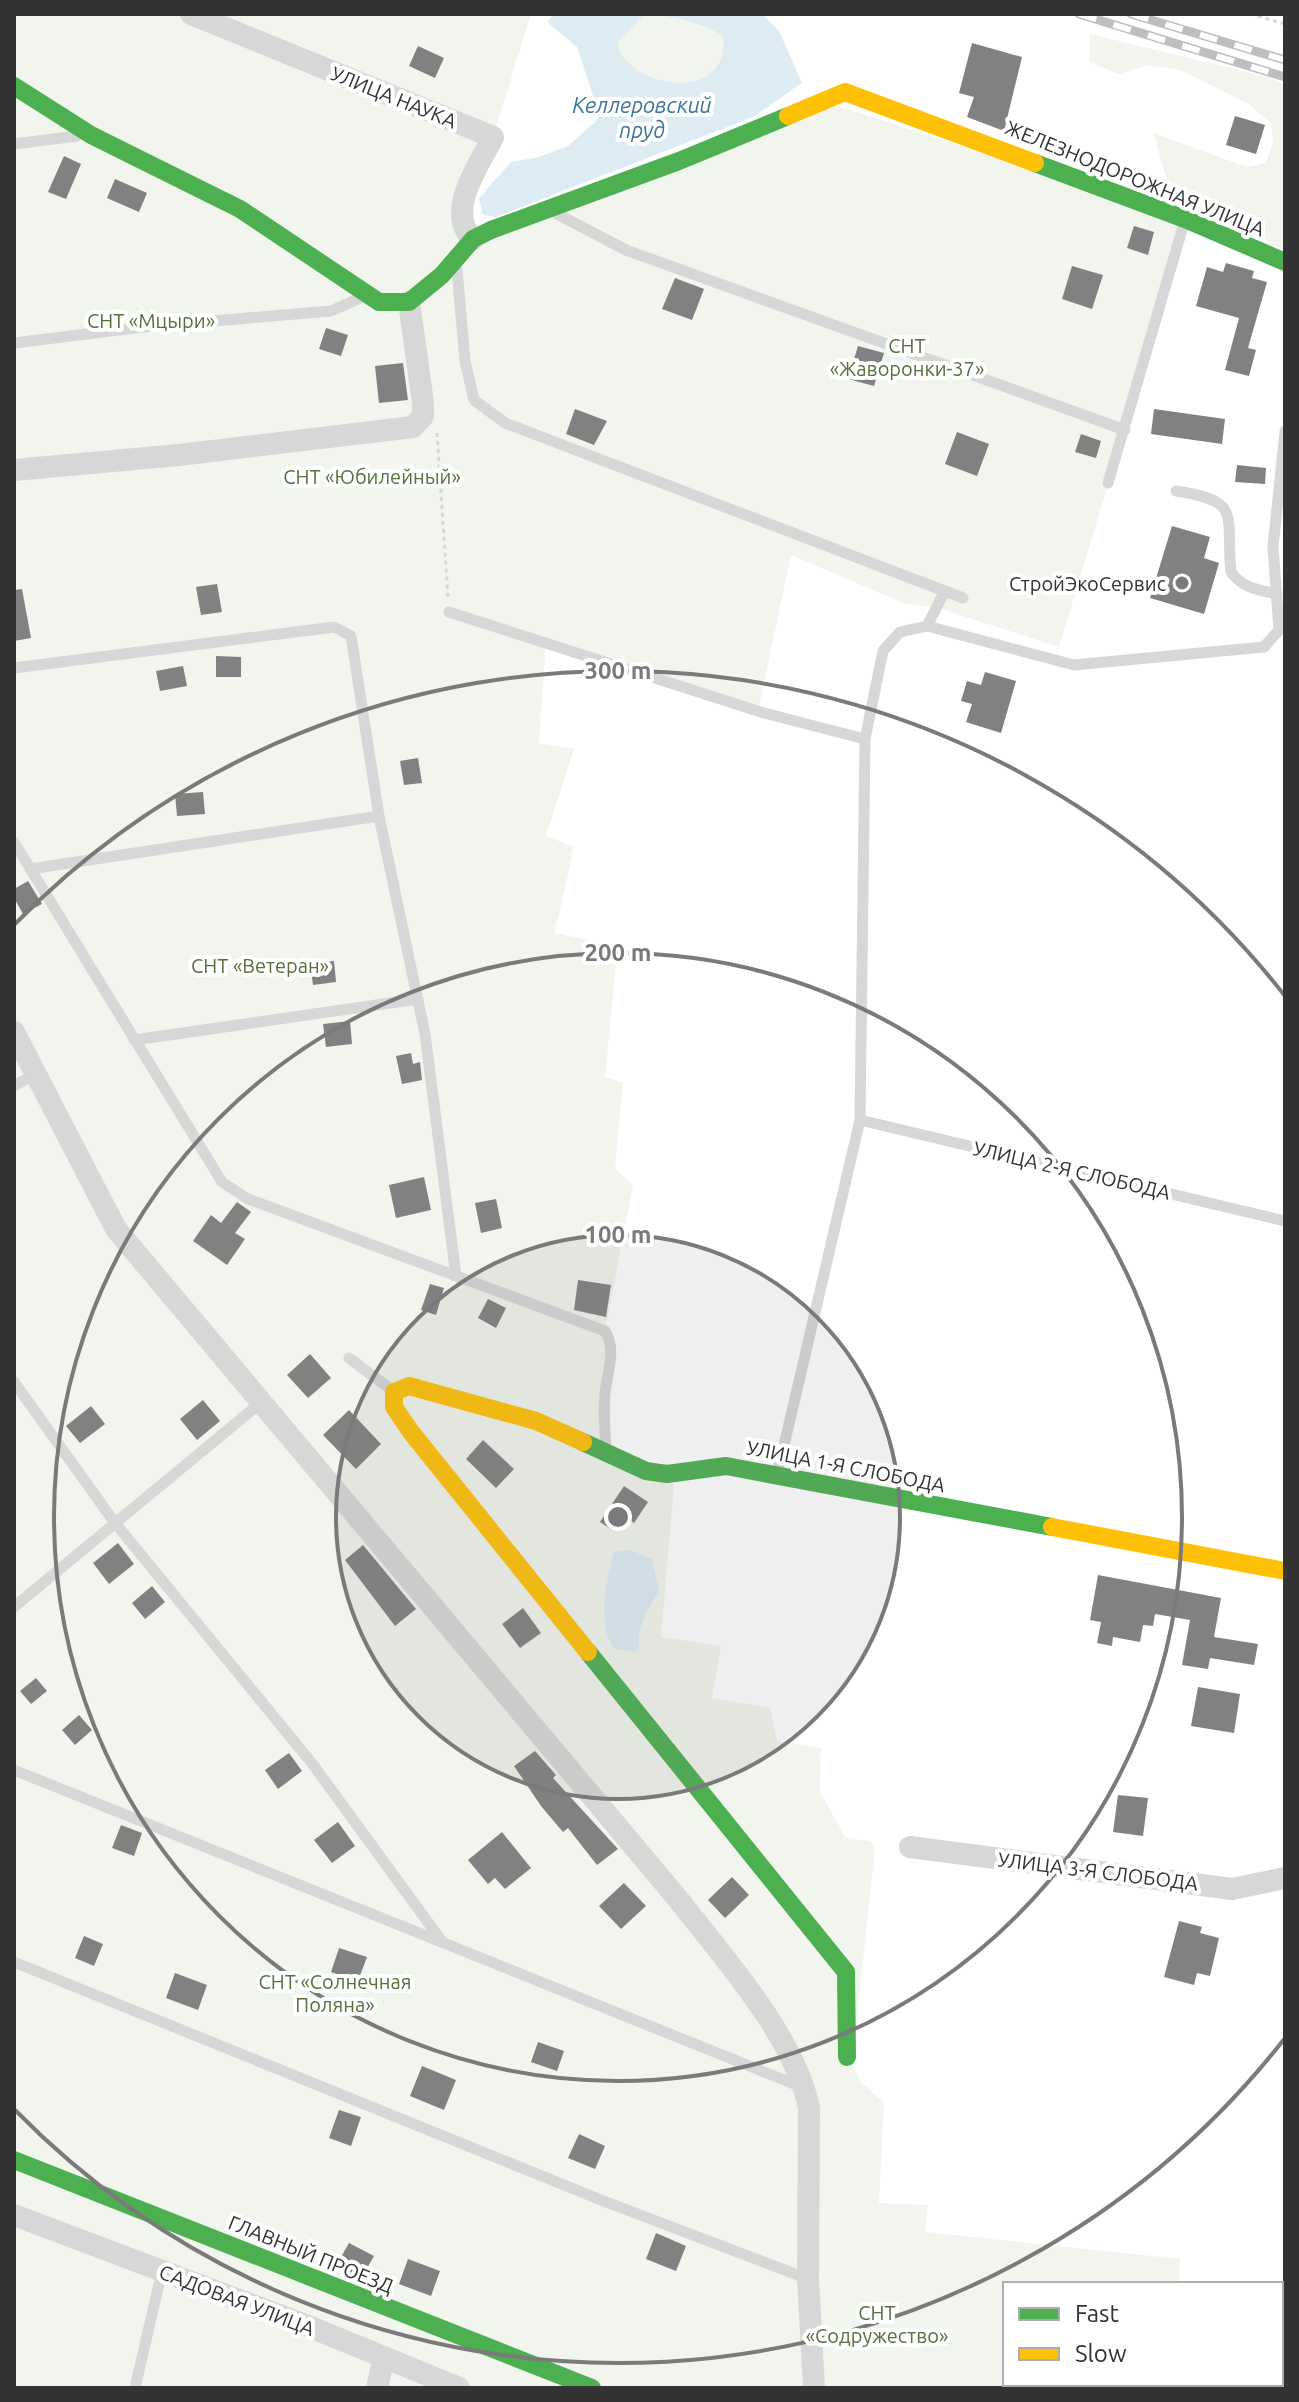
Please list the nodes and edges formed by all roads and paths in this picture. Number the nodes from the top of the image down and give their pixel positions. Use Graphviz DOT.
graph roads {
  1 [pos="191,14"];
  2 [pos="1250,14"];
  3 [pos="1285,24"];
  4 [pos="14,86"];
  5 [pos="91,135"];
  6 [pos="14,144"];
  7 [pos="550,210"];
  8 [pos="1185,219"];
  9 [pos="473,239"];
  10 [pos="456,256"];
  11 [pos="1285,262"];
  12 [pos="365,296"];
  13 [pos="409,302"];
  14 [pos="14,343"];
  15 [pos="423,416"];
  16 [pos="1125,430"];
  17 [pos="1285,431"];
  18 [pos="14,470"];
  19 [pos="1108,483"];
  20 [pos="1176,491"];
  21 [pos="945,591"];
  22 [pos="1277,594"];
  23 [pos="963,598"];
  24 [pos="449,612"];
  25 [pos="1282,619"];
  26 [pos="927,626"];
  27 [pos="14,668"];
  28 [pos="865,739"];
  29 [pos="379,816"];
  30 [pos="14,842"];
  31 [pos="30,869"];
  32 [pos="418,999"];
  33 [pos="14,1032"];
  34 [pos="134,1040"];
  35 [pos="38,1073"];
  36 [pos="14,1086"];
  37 [pos="860,1120"];
  38 [pos="1285,1221"];
  39 [pos="456,1276"];
  40 [pos="349,1358"];
  41 [pos="14,1382"];
  42 [pos="401,1389"];
  43 [pos="259,1404"];
  44 [pos="606,1451"];
  45 [pos="777,1476"];
  46 [pos="115,1523"];
  47 [pos="1285,1571"];
  48 [pos="14,1607"];
  49 [pos="14,1770"];
  50 [pos="910,1847"];
  51 [pos="1285,1878"];
  52 [pos="443,1942"];
  53 [pos="14,1962"];
  54 [pos="847,2057"];
  55 [pos="805,2089"];
  56 [pos="14,2160"];
  57 [pos="14,2215"];
  58 [pos="162,2271"];
  59 [pos="808,2279"];
  60 [pos="384,2357"];
  61 [pos="135,2388"];
  62 [pos="377,2388"];
  63 [pos="459,2388"];
  64 [pos="592,2388"];
  65 [pos="814,2388"];
  1 -- 9 [label="street, УЛИЦА НАУКА"];
  2 -- 3 [label="path"];
  4 -- 5 [label="street"];
  5 -- 6 [label="lane"];
  5 -- 12 [label="street"];
  7 -- 8 [label="street, ЖЕЛЕЗНОДОРОЖНАЯ УЛИЦА"];
  7 -- 9 [label="street, ЖЕЛЕЗНОДОРОЖНАЯ УЛИЦА"];
  7 -- 16 [label="lane"];
  8 -- 11 [label="street, ЖЕЛЕЗНОДОРОЖНАЯ УЛИЦА"];
  8 -- 16 [label="lane"];
  9 -- 10 [label="street"];
  10 -- 13 [label="street"];
  10 -- 21 [label="lane"];
  12 -- 13 [label="street"];
  12 -- 14 [label="lane"];
  13 -- 15 [label="street"];
  15 -- 18 [label="street"];
  15 -- 24 [label="path"];
  16 -- 19 [label="lane"];
  17 -- 22 [label="lane"];
  20 -- 22 [label="lane"];
  21 -- 23 [label="lane"];
  21 -- 26 [label="lane"];
  22 -- 25 [label="lane"];
  24 -- 28 [label="lane"];
  25 -- 26 [label="lane"];
  26 -- 28 [label="lane"];
  27 -- 29 [label="lane"];
  28 -- 37 [label="lane"];
  29 -- 31 [label="lane"];
  29 -- 32 [label="lane"];
  30 -- 31 [label="lane"];
  31 -- 34 [label="lane"];
  32 -- 34 [label="lane"];
  32 -- 39 [label="lane"];
  33 -- 35 [label="street"];
  34 -- 39 [label="lane"];
  35 -- 36 [label="lane"];
  35 -- 43 [label="street"];
  37 -- 38 [label="lane, УЛИЦА 2-Я СЛОБОДА"];
  37 -- 45 [label="lane"];
  39 -- 44 [label="lane"];
  40 -- 42 [label="lane"];
  41 -- 46 [label="lane"];
  42 -- 44 [label="street, УЛИЦА 1-Я СЛОБОДА"];
  42 -- 54 [label="street"];
  43 -- 46 [label="lane"];
  43 -- 55 [label="street"];
  44 -- 45 [label="street, УЛИЦА 1-Я СЛОБОДА"];
  45 -- 47 [label="street, УЛИЦА 1-Я СЛОБОДА"];
  46 -- 48 [label="lane"];
  46 -- 52 [label="lane"];
  49 -- 52 [label="lane"];
  50 -- 51 [label="street, УЛИЦА 3-Я СЛОБОДА"];
  52 -- 55 [label="lane"];
  53 -- 59 [label="lane"];
  55 -- 59 [label="street"];
  56 -- 64 [label="street, ГЛАВНЫЙ ПРОЕЗД"];
  57 -- 58 [label="street, САДОВАЯ УЛИЦА"];
  58 -- 60 [label="street, САДОВАЯ УЛИЦА"];
  58 -- 61 [label="lane"];
  59 -- 65 [label="street"];
  60 -- 62 [label="street"];
  60 -- 63 [label="street, САДОВАЯ УЛИЦА"];
}
